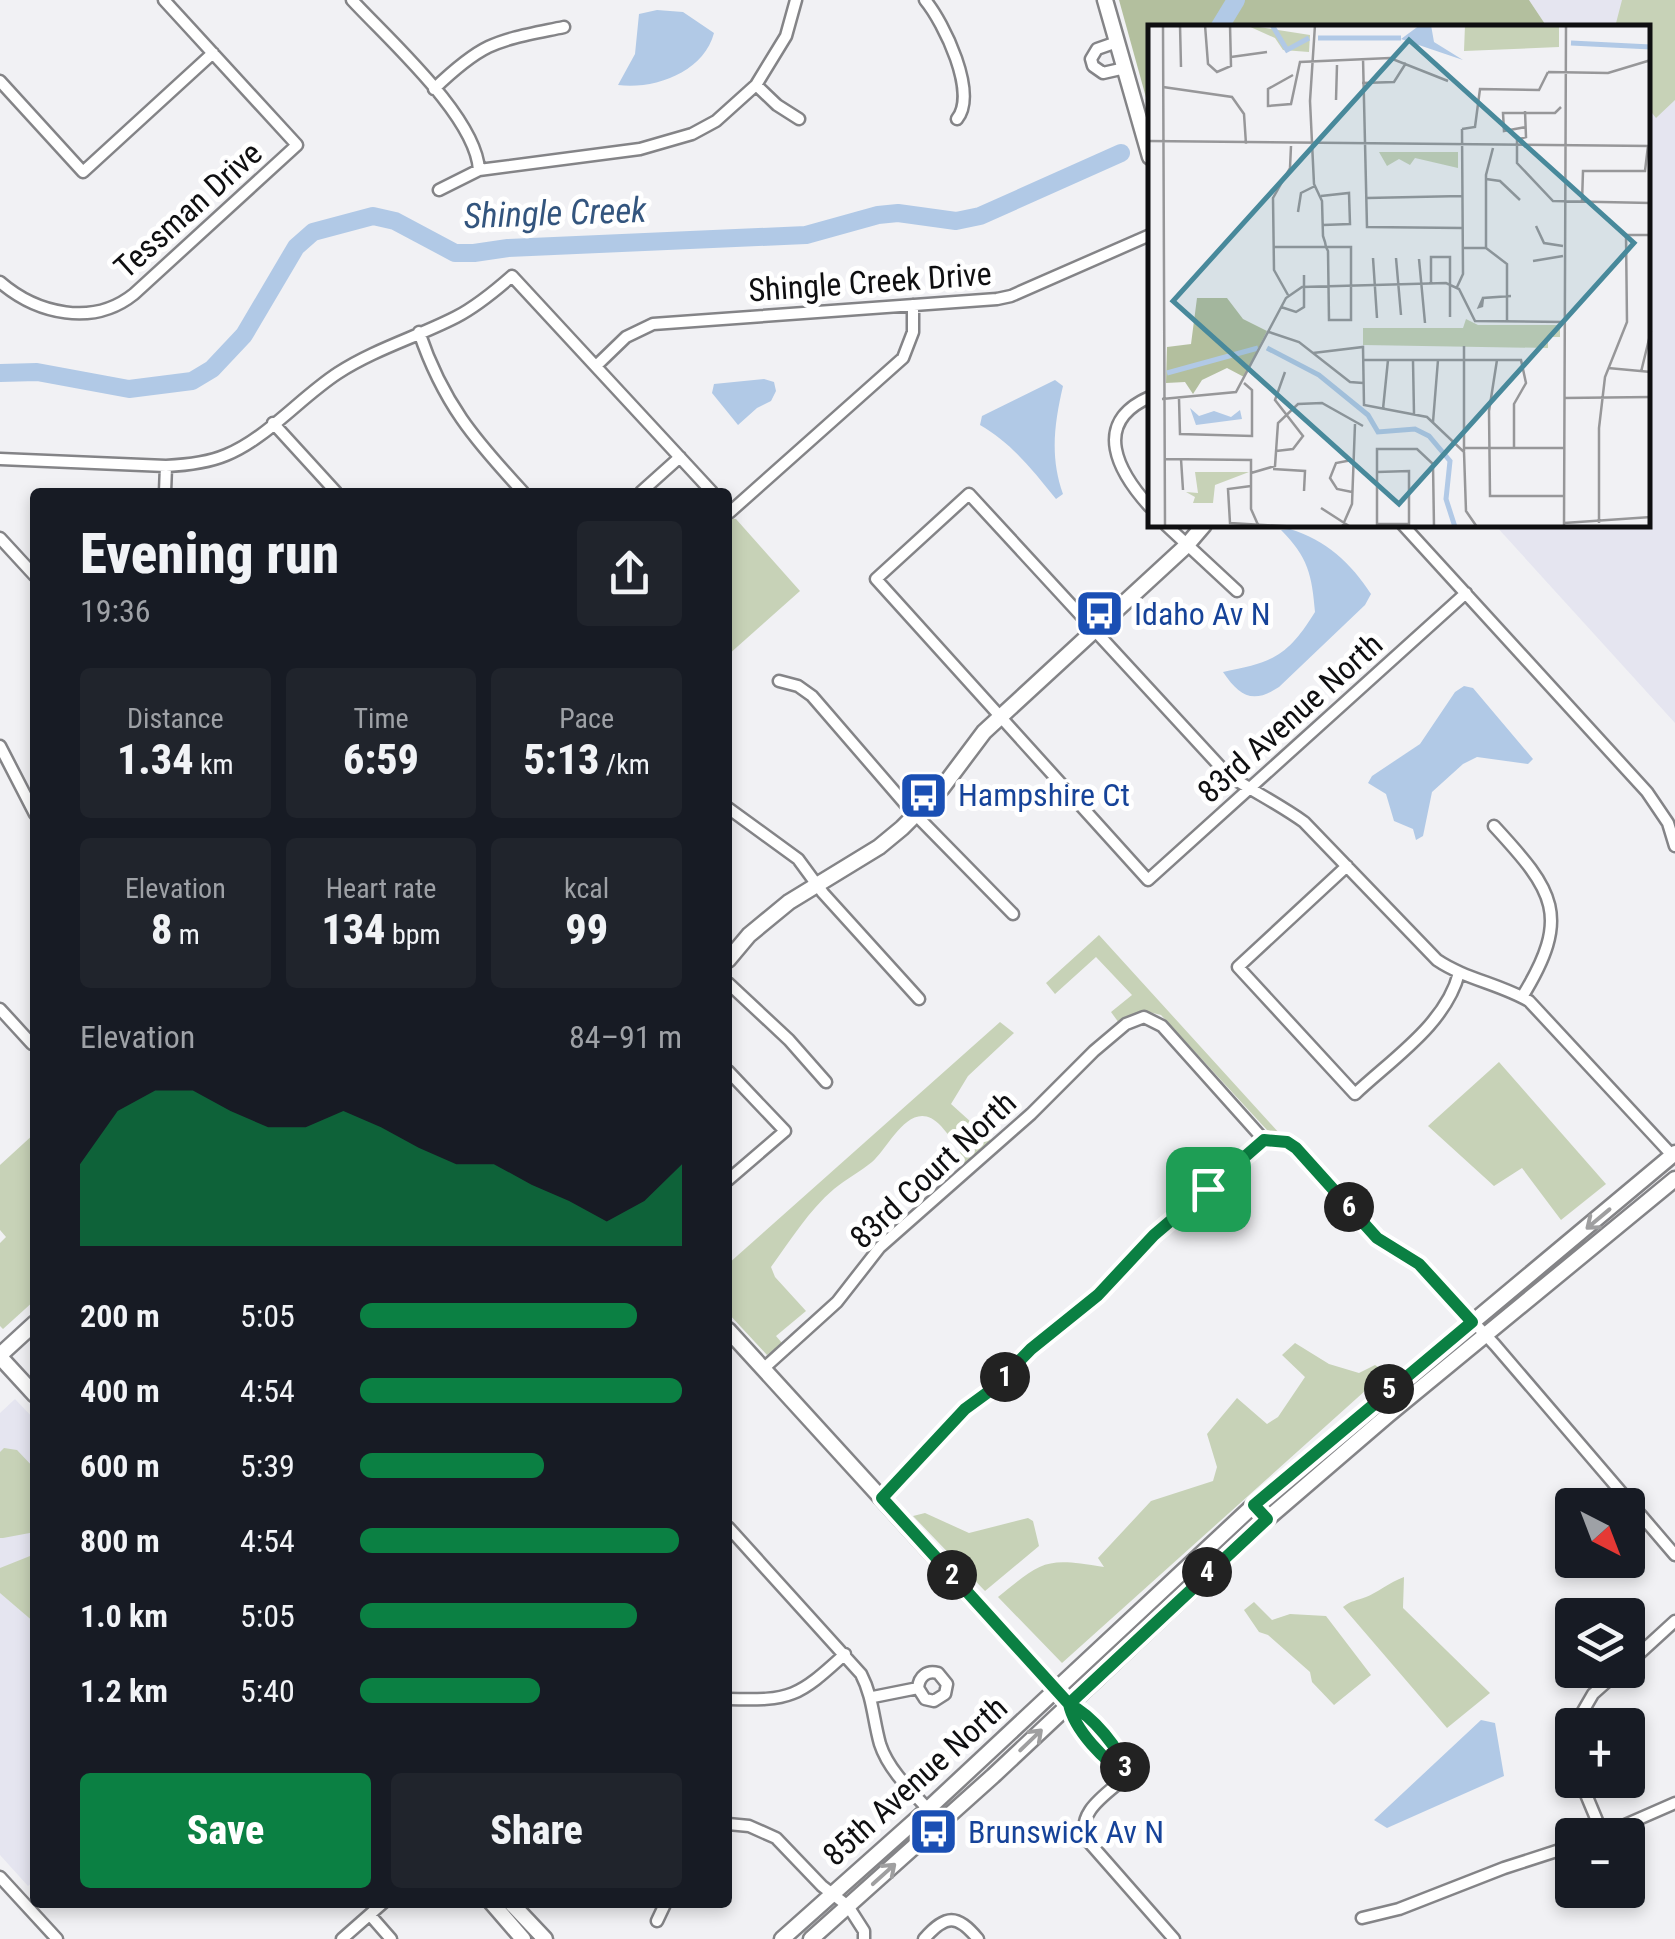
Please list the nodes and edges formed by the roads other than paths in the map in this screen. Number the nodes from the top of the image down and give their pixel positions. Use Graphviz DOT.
graph roads {
  1 [pos="164,0"];
  2 [pos="796,0"];
  3 [pos="925,0"];
  4 [pos="1104,0"];
  5 [pos="360,3"];
  6 [pos="564,26"];
  7 [pos="1117,42"];
  8 [pos="213,53"];
  9 [pos="1125,68"];
  10 [pos="0,80"];
  11 [pos="756,86"];
  12 [pos="434,89"];
  13 [pos="799,119"];
  14 [pos="957,119"];
  15 [pos="1148,150"];
  16 [pos="478,170"];
  17 [pos="439,190"];
  18 [pos="1148,236"];
  19 [pos="0,282"];
  20 [pos="913,305"];
  21 [pos="418,332"];
  22 [pos="596,366"];
  23 [pos="1148,397"];
  24 [pos="273,423"];
  25 [pos="680,457"];
  26 [pos="0,459"];
  27 [pos="166,466"];
  28 [pos="165,488"];
  29 [pos="332,488"];
  30 [pos="520,488"];
  31 [pos="645,488"];
  32 [pos="708,488"];
  33 [pos="1148,504"];
  34 [pos="732,510"];
  35 [pos="1169,528"];
  36 [pos="1201,528"];
  37 [pos="1406,528"];
  38 [pos="0,538"];
  39 [pos="1186,546"];
  40 [pos="30,571"];
  41 [pos="1237,592"];
  42 [pos="1466,593"];
  43 [pos="1096,629"];
  44 [pos="779,681"];
  45 [pos="1002,716"];
  46 [pos="0,746"];
  47 [pos="1250,788"];
  48 [pos="30,804"];
  49 [pos="732,811"];
  50 [pos="918,814"];
  51 [pos="1494,826"];
  52 [pos="1675,846"];
  53 [pos="1347,866"];
  54 [pos="816,884"];
  55 [pos="1013,914"];
  56 [pos="732,956"];
  57 [pos="1459,973"];
  58 [pos="732,987"];
  59 [pos="1522,997"];
  60 [pos="920,999"];
  61 [pos="0,1009"];
  62 [pos="30,1038"];
  63 [pos="732,1075"];
  64 [pos="826,1082"];
  65 [pos="1264,1140"];
  66 [pos="1674,1155"];
  67 [pos="732,1176"];
  68 [pos="1675,1179"];
  69 [pos="1472,1322"];
  70 [pos="30,1328"];
  71 [pos="732,1334"];
  72 [pos="1486,1336"];
  73 [pos="0,1356"];
  74 [pos="763,1369"];
  75 [pos="30,1389"];
  76 [pos="882,1498"];
  77 [pos="1254,1505"];
  78 [pos="1267,1519"];
  79 [pos="732,1532"];
  80 [pos="738,1539"];
  81 [pos="732,1545"];
  82 [pos="1675,1555"];
  83 [pos="1675,1621"];
  84 [pos="1645,1648"];
  85 [pos="845,1654"];
  86 [pos="918,1688"];
  87 [pos="1600,1688"];
  88 [pos="1056,1689"];
  89 [pos="873,1697"];
  90 [pos="732,1698"];
  91 [pos="1069,1704"];
  92 [pos="1585,1708"];
  93 [pos="1675,1802"];
  94 [pos="928,1809"];
  95 [pos="1640,1818"];
  96 [pos="732,1824"];
  97 [pos="1555,1852"];
  98 [pos="0,1877"];
  99 [pos="833,1894"];
  100 [pos="848,1906"];
  101 [pos="378,1908"];
  102 [pos="497,1908"];
  103 [pos="516,1908"];
  104 [pos="663,1908"];
  105 [pos="370,1915"];
  106 [pos="1362,1918"];
  107 [pos="658,1921"];
  108 [pos="58,1939"];
  109 [pos="342,1939"];
  110 [pos="391,1939"];
  111 [pos="524,1939"];
  112 [pos="544,1939"];
  113 [pos="782,1939"];
  114 [pos="812,1939"];
  115 [pos="864,1939"];
  116 [pos="924,1939"];
  117 [pos="978,1939"];
  118 [pos="1174,1939"];
  1 -- 8 [label="street"];
  2 -- 11 [label="street"];
  3 -- 14 [label="street"];
  4 -- 7 [label="main road"];
  5 -- 12 [label="street"];
  6 -- 12 [label="street"];
  7 -- 9 [label="main road"];
  7 -- 9 [label="street"];
  8 -- 10 [label="street"];
  8 -- 19 [label="street, Tessman Drive"];
  9 -- 15 [label="main road"];
  11 -- 13 [label="street"];
  11 -- 16 [label="street"];
  12 -- 16 [label="street"];
  16 -- 17 [label="street"];
  18 -- 20 [label="street, Shingle Creek Drive"];
  20 -- 22 [label="street, Shingle Creek Drive"];
  20 -- 34 [label="street"];
  21 -- 22 [label="street"];
  21 -- 24 [label="street"];
  21 -- 30 [label="street"];
  22 -- 25 [label="street"];
  23 -- 33 [label="street"];
  24 -- 27 [label="street"];
  24 -- 29 [label="street"];
  25 -- 31 [label="street"];
  25 -- 32 [label="street"];
  26 -- 27 [label="street"];
  27 -- 28 [label="street"];
  35 -- 39 [label="street"];
  36 -- 39 [label="main road"];
  37 -- 42 [label="street"];
  38 -- 40 [label="street"];
  39 -- 41 [label="street"];
  39 -- 43 [label="main road"];
  42 -- 47 [label="street, 83rd Avenue North"];
  42 -- 52 [label="street"];
  43 -- 45 [label="main road"];
  43 -- 45 [label="street"];
  43 -- 47 [label="street"];
  44 -- 50 [label="street"];
  45 -- 47 [label="street, 83rd Avenue North"];
  45 -- 50 [label="main road"];
  46 -- 48 [label="street"];
  47 -- 53 [label="street"];
  49 -- 54 [label="street"];
  50 -- 54 [label="main road"];
  50 -- 55 [label="street"];
  51 -- 59 [label="street"];
  53 -- 57 [label="street"];
  53 -- 57 [label="street"];
  54 -- 56 [label="main road"];
  54 -- 60 [label="street"];
  57 -- 59 [label="street"];
  58 -- 64 [label="street"];
  59 -- 66 [label="street"];
  61 -- 62 [label="street"];
  63 -- 67 [label="street"];
  65 -- 69 [label="street"];
  65 -- 74 [label="street, 83rd Court North"];
  65 -- 76 [label="street"];
  66 -- 69 [label="main road, 85th Avenue North, one-way"];
  68 -- 72 [label="main road, 85th Avenue North"];
  69 -- 72 [label="street"];
  69 -- 77 [label="main road, 85th Avenue North"];
  70 -- 73 [label="main road"];
  71 -- 74 [label="main road"];
  72 -- 78 [label="main road, 85th Avenue North"];
  72 -- 82 [label="street"];
  73 -- 75 [label="main road"];
  74 -- 76 [label="main road"];
  76 -- 88 [label="main road"];
  77 -- 78 [label="main road"];
  77 -- 88 [label="main road, 85th Avenue North"];
  78 -- 91 [label="main road, 85th Avenue North"];
  79 -- 80 [label="street"];
  80 -- 81 [label="street"];
  80 -- 85 [label="street"];
  83 -- 84 [label="street"];
  85 -- 89 [label="street"];
  85 -- 90 [label="street"];
  86 -- 89 [label="street"];
  87 -- 92 [label="street"];
  88 -- 91 [label="main road"];
  88 -- 94 [label="main road, 85th Avenue North"];
  89 -- 94 [label="street"];
  100 -- 91 [label="main road, 85th Avenue North, one-way"];
  91 -- 118 [label="street"];
  93 -- 95 [label="street"];
  94 -- 99 [label="main road, 85th Avenue North"];
  96 -- 99 [label="street"];
  97 -- 106 [label="street"];
  98 -- 108 [label="street"];
  99 -- 100 [label="street"];
  99 -- 113 [label="main road, 85th Avenue North"];
  100 -- 114 [label="main road, 85th Avenue North"];
  100 -- 115 [label="street"];
  101 -- 105 [label="street"];
  102 -- 111 [label="main road"];
  103 -- 112 [label="main road"];
  104 -- 107 [label="street"];
  105 -- 109 [label="street"];
  105 -- 110 [label="street"];
  116 -- 117 [label="street"];
}
